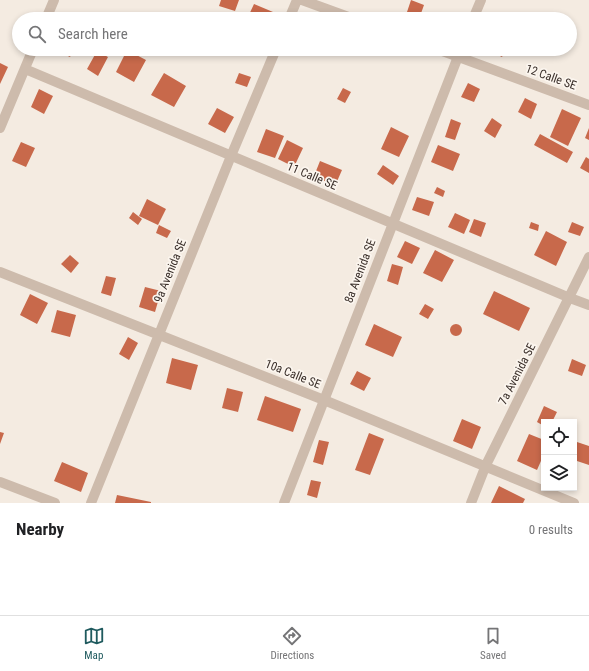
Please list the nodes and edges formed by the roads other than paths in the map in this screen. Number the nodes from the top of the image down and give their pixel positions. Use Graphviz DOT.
graph roads {
  1 [pos="54,0"];
  2 [pos="297,0"];
  3 [pos="302,0"];
  4 [pos="481,0"];
  5 [pos="49,12"];
  6 [pos="292,12"];
  7 [pos="335,12"];
  8 [pos="476,12"];
  9 [pos="30,56"];
  10 [pos="273,56"];
  11 [pos="458,56"];
  12 [pos="466,56"];
  13 [pos="25,69"];
  14 [pos="589,105"];
  15 [pos="0,128"];
  16 [pos="231,156"];
  17 [pos="392,224"];
  18 [pos="589,258"];
  19 [pos="0,272"];
  20 [pos="570,298"];
  21 [pos="589,305"];
  22 [pos="159,335"];
  23 [pos="324,400"];
  24 [pos="486,465"];
  25 [pos="0,482"];
  26 [pos="56,503"];
  27 [pos="91,503"];
  28 [pos="284,503"];
  29 [pos="471,503"];
  30 [pos="574,503"];
  1 -- 5 [label="street"];
  2 -- 6 [label="street"];
  3 -- 7 [label="street"];
  4 -- 8 [label="street"];
  9 -- 13 [label="street"];
  10 -- 16 [label="street, 9a Avenida SE"];
  11 -- 17 [label="street, 8a Avenida SE"];
  12 -- 14 [label="street, 12 Calle SE"];
  13 -- 15 [label="street"];
  13 -- 16 [label="street, 11 Calle SE"];
  16 -- 17 [label="street, 11 Calle SE"];
  16 -- 22 [label="street, 9a Avenida SE"];
  17 -- 20 [label="street, 11 Calle SE"];
  17 -- 23 [label="street, 8a Avenida SE"];
  18 -- 20 [label="street, 7a Avenida SE"];
  19 -- 22 [label="street, 10a Calle SE"];
  20 -- 21 [label="street, 11 Calle SE"];
  20 -- 24 [label="street, 7a Avenida SE"];
  22 -- 23 [label="street, 10a Calle SE"];
  22 -- 27 [label="street, 9a Avenida SE"];
  23 -- 24 [label="street, 10a Calle SE"];
  23 -- 28 [label="street, 8a Avenida SE"];
  24 -- 29 [label="street, 7a Avenida SE"];
  24 -- 30 [label="street, 10a Calle SE"];
  25 -- 26 [label="street"];
}
